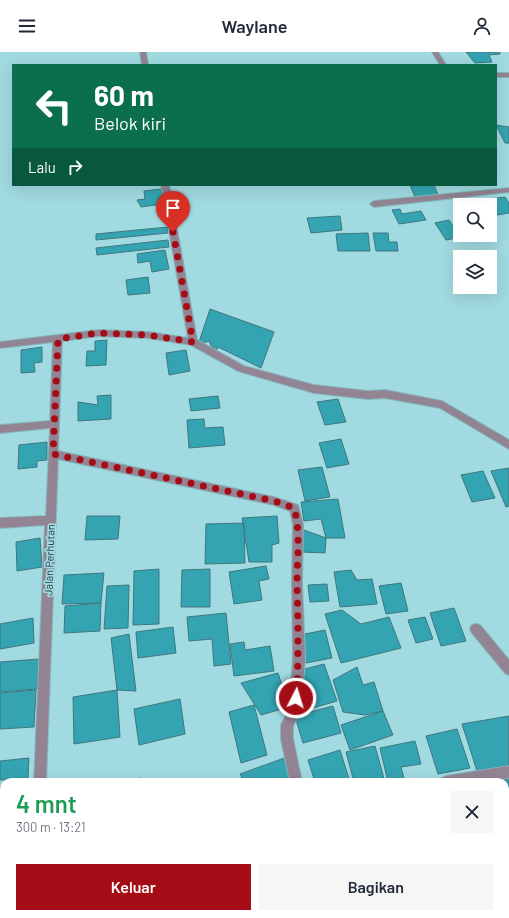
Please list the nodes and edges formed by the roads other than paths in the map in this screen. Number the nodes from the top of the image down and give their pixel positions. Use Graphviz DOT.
graph roads {
  1 [pos="143,52"];
  2 [pos="435,52"];
  3 [pos="145,64"];
  4 [pos="442,64"];
  5 [pos="497,75"];
  6 [pos="509,75"];
  7 [pos="165,186"];
  8 [pos="509,190"];
  9 [pos="374,204"];
  10 [pos="58,339"];
  11 [pos="193,342"];
  12 [pos="0,345"];
  13 [pos="55,424"];
  14 [pos="0,429"];
  15 [pos="509,445"];
  16 [pos="53,454"];
  17 [pos="51,520"];
  18 [pos="0,523"];
  19 [pos="476,628"];
  20 [pos="509,669"];
  21 [pos="509,772"];
  22 [pos="40,778"];
  23 [pos="295,778"];
  24 [pos="471,778"];
  1 -- 3 [label="street"];
  2 -- 4 [label="street"];
  5 -- 6 [label="street"];
  7 -- 11 [label="street"];
  8 -- 9 [label="street"];
  10 -- 11 [label="street"];
  10 -- 12 [label="street"];
  10 -- 13 [label="street, Jalan Perhutan"];
  11 -- 15 [label="street"];
  13 -- 14 [label="street"];
  13 -- 16 [label="street, Jalan Perhutan"];
  16 -- 17 [label="street, Jalan Perhutan"];
  16 -- 23 [label="street"];
  17 -- 18 [label="street"];
  17 -- 22 [label="street, Jalan Perhutan"];
  19 -- 20 [label="street"];
  21 -- 24 [label="street"];
}
